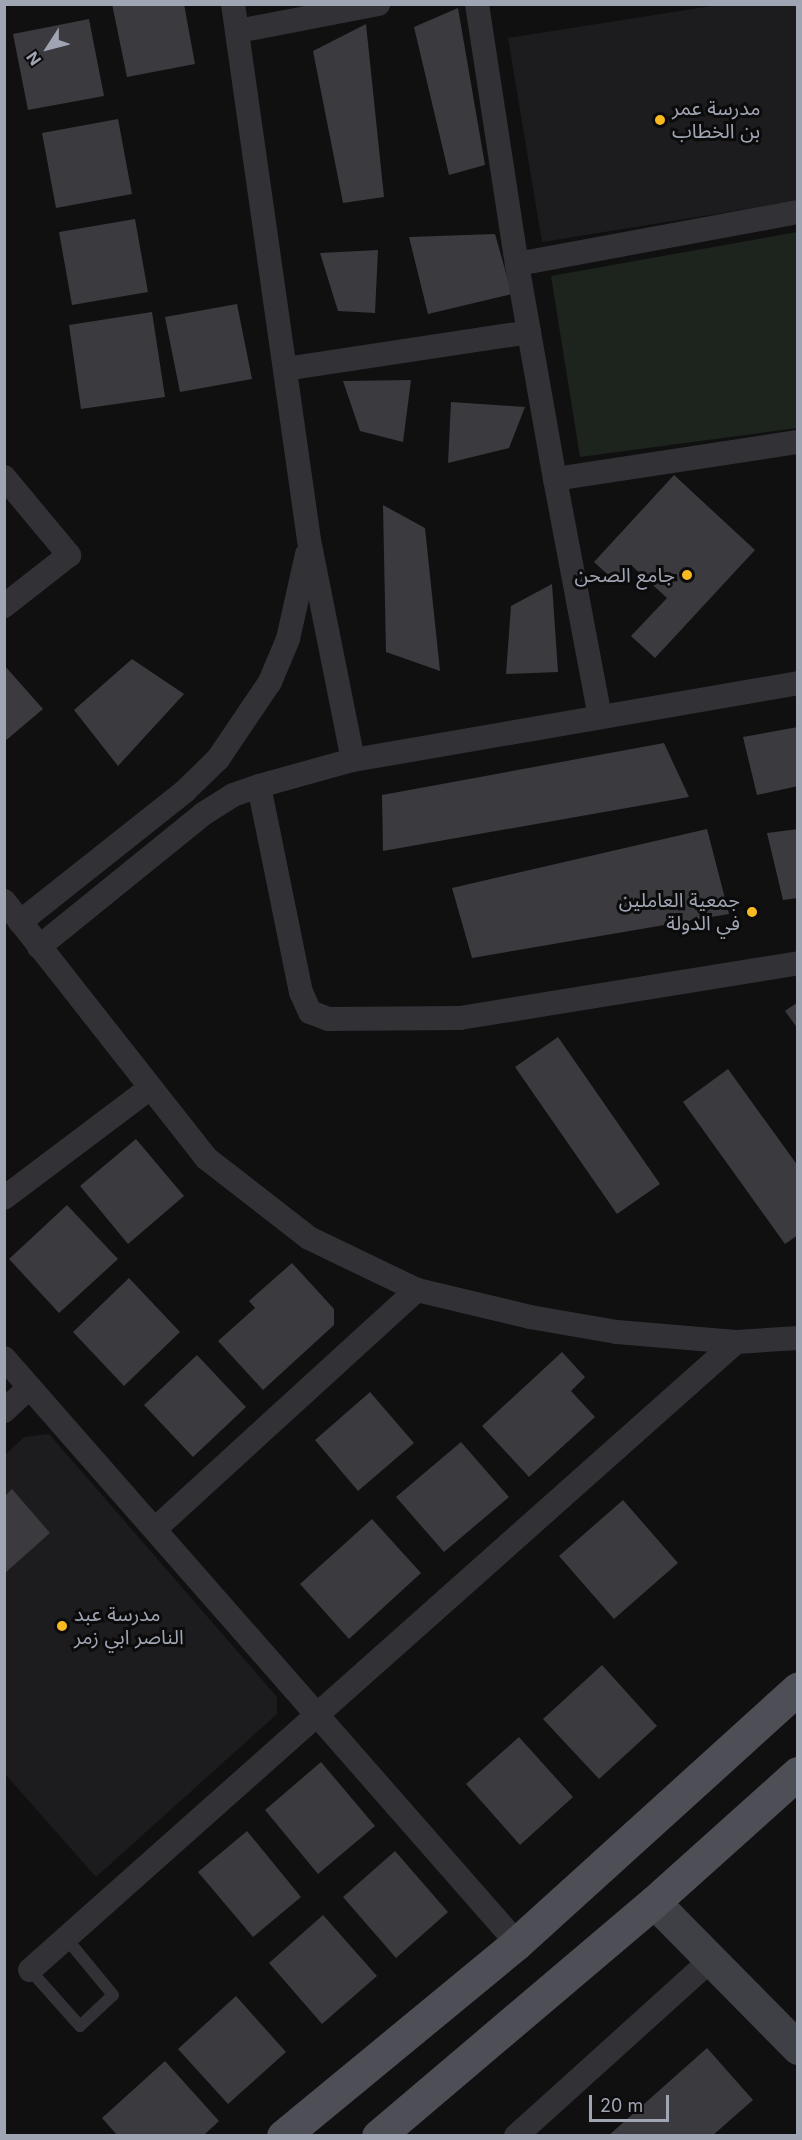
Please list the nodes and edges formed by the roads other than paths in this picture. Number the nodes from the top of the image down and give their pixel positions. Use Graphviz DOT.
graph roads {
  1 [pos="233,4"];
  2 [pos="378,4"];
  3 [pos="477,4"];
  4 [pos="238,31"];
  5 [pos="798,212"];
  6 [pos="517,264"];
  7 [pos="529,332"];
  8 [pos="285,369"];
  9 [pos="798,442"];
  10 [pos="4,477"];
  11 [pos="555,479"];
  12 [pos="309,540"];
  13 [pos="4,606"];
  14 [pos="798,683"];
  15 [pos="600,717"];
  16 [pos="353,760"];
  17 [pos="259,786"];
  18 [pos="4,901"];
  19 [pos="20,922"];
  20 [pos="39,947"];
  21 [pos="798,963"];
  22 [pos="150,1088"];
  23 [pos="4,1198"];
  24 [pos="417,1290"];
  25 [pos="798,1338"];
  26 [pos="736,1342"];
  27 [pos="4,1358"];
  28 [pos="30,1387"];
  29 [pos="4,1411"];
  30 [pos="155,1529"];
  31 [pos="798,1688"];
  32 [pos="316,1712"];
  33 [pos="798,1773"];
  34 [pos="654,1902"];
  35 [pos="66,1938"];
  36 [pos="517,1942"];
  37 [pos="710,1961"];
  38 [pos="30,1970"];
  39 [pos="798,2048"];
  40 [pos="283,2136"];
  41 [pos="378,2136"];
  42 [pos="516,2136"];
  1 -- 4 [label="street"];
  2 -- 4 [label="street"];
  3 -- 6 [label="street"];
  4 -- 8 [label="street"];
  5 -- 6 [label="street"];
  6 -- 7 [label="street"];
  7 -- 8 [label="street"];
  7 -- 11 [label="street"];
  8 -- 12 [label="street"];
  9 -- 11 [label="street"];
  10 -- 13 [label="street"];
  11 -- 15 [label="street"];
  12 -- 16 [label="street"];
  12 -- 19 [label="street"];
  14 -- 15 [label="street"];
  15 -- 16 [label="street"];
  16 -- 17 [label="street"];
  17 -- 20 [label="street"];
  17 -- 21 [label="street"];
  18 -- 19 [label="street"];
  19 -- 20 [label="street"];
  20 -- 22 [label="street"];
  22 -- 23 [label="street"];
  22 -- 24 [label="street"];
  24 -- 26 [label="street"];
  24 -- 30 [label="street"];
  25 -- 26 [label="street"];
  26 -- 32 [label="street"];
  27 -- 28 [label="street"];
  28 -- 29 [label="street"];
  28 -- 30 [label="street"];
  30 -- 32 [label="street"];
  31 -- 36 [label="main road"];
  32 -- 35 [label="street"];
  32 -- 36 [label="street"];
  33 -- 34 [label="main road"];
  34 -- 37 [label="street"];
  34 -- 41 [label="main road"];
  35 -- 38 [label="street"];
  35 -- 38 [label="lane"];
  36 -- 40 [label="main road"];
  37 -- 39 [label="street"];
  37 -- 42 [label="street"];
}
